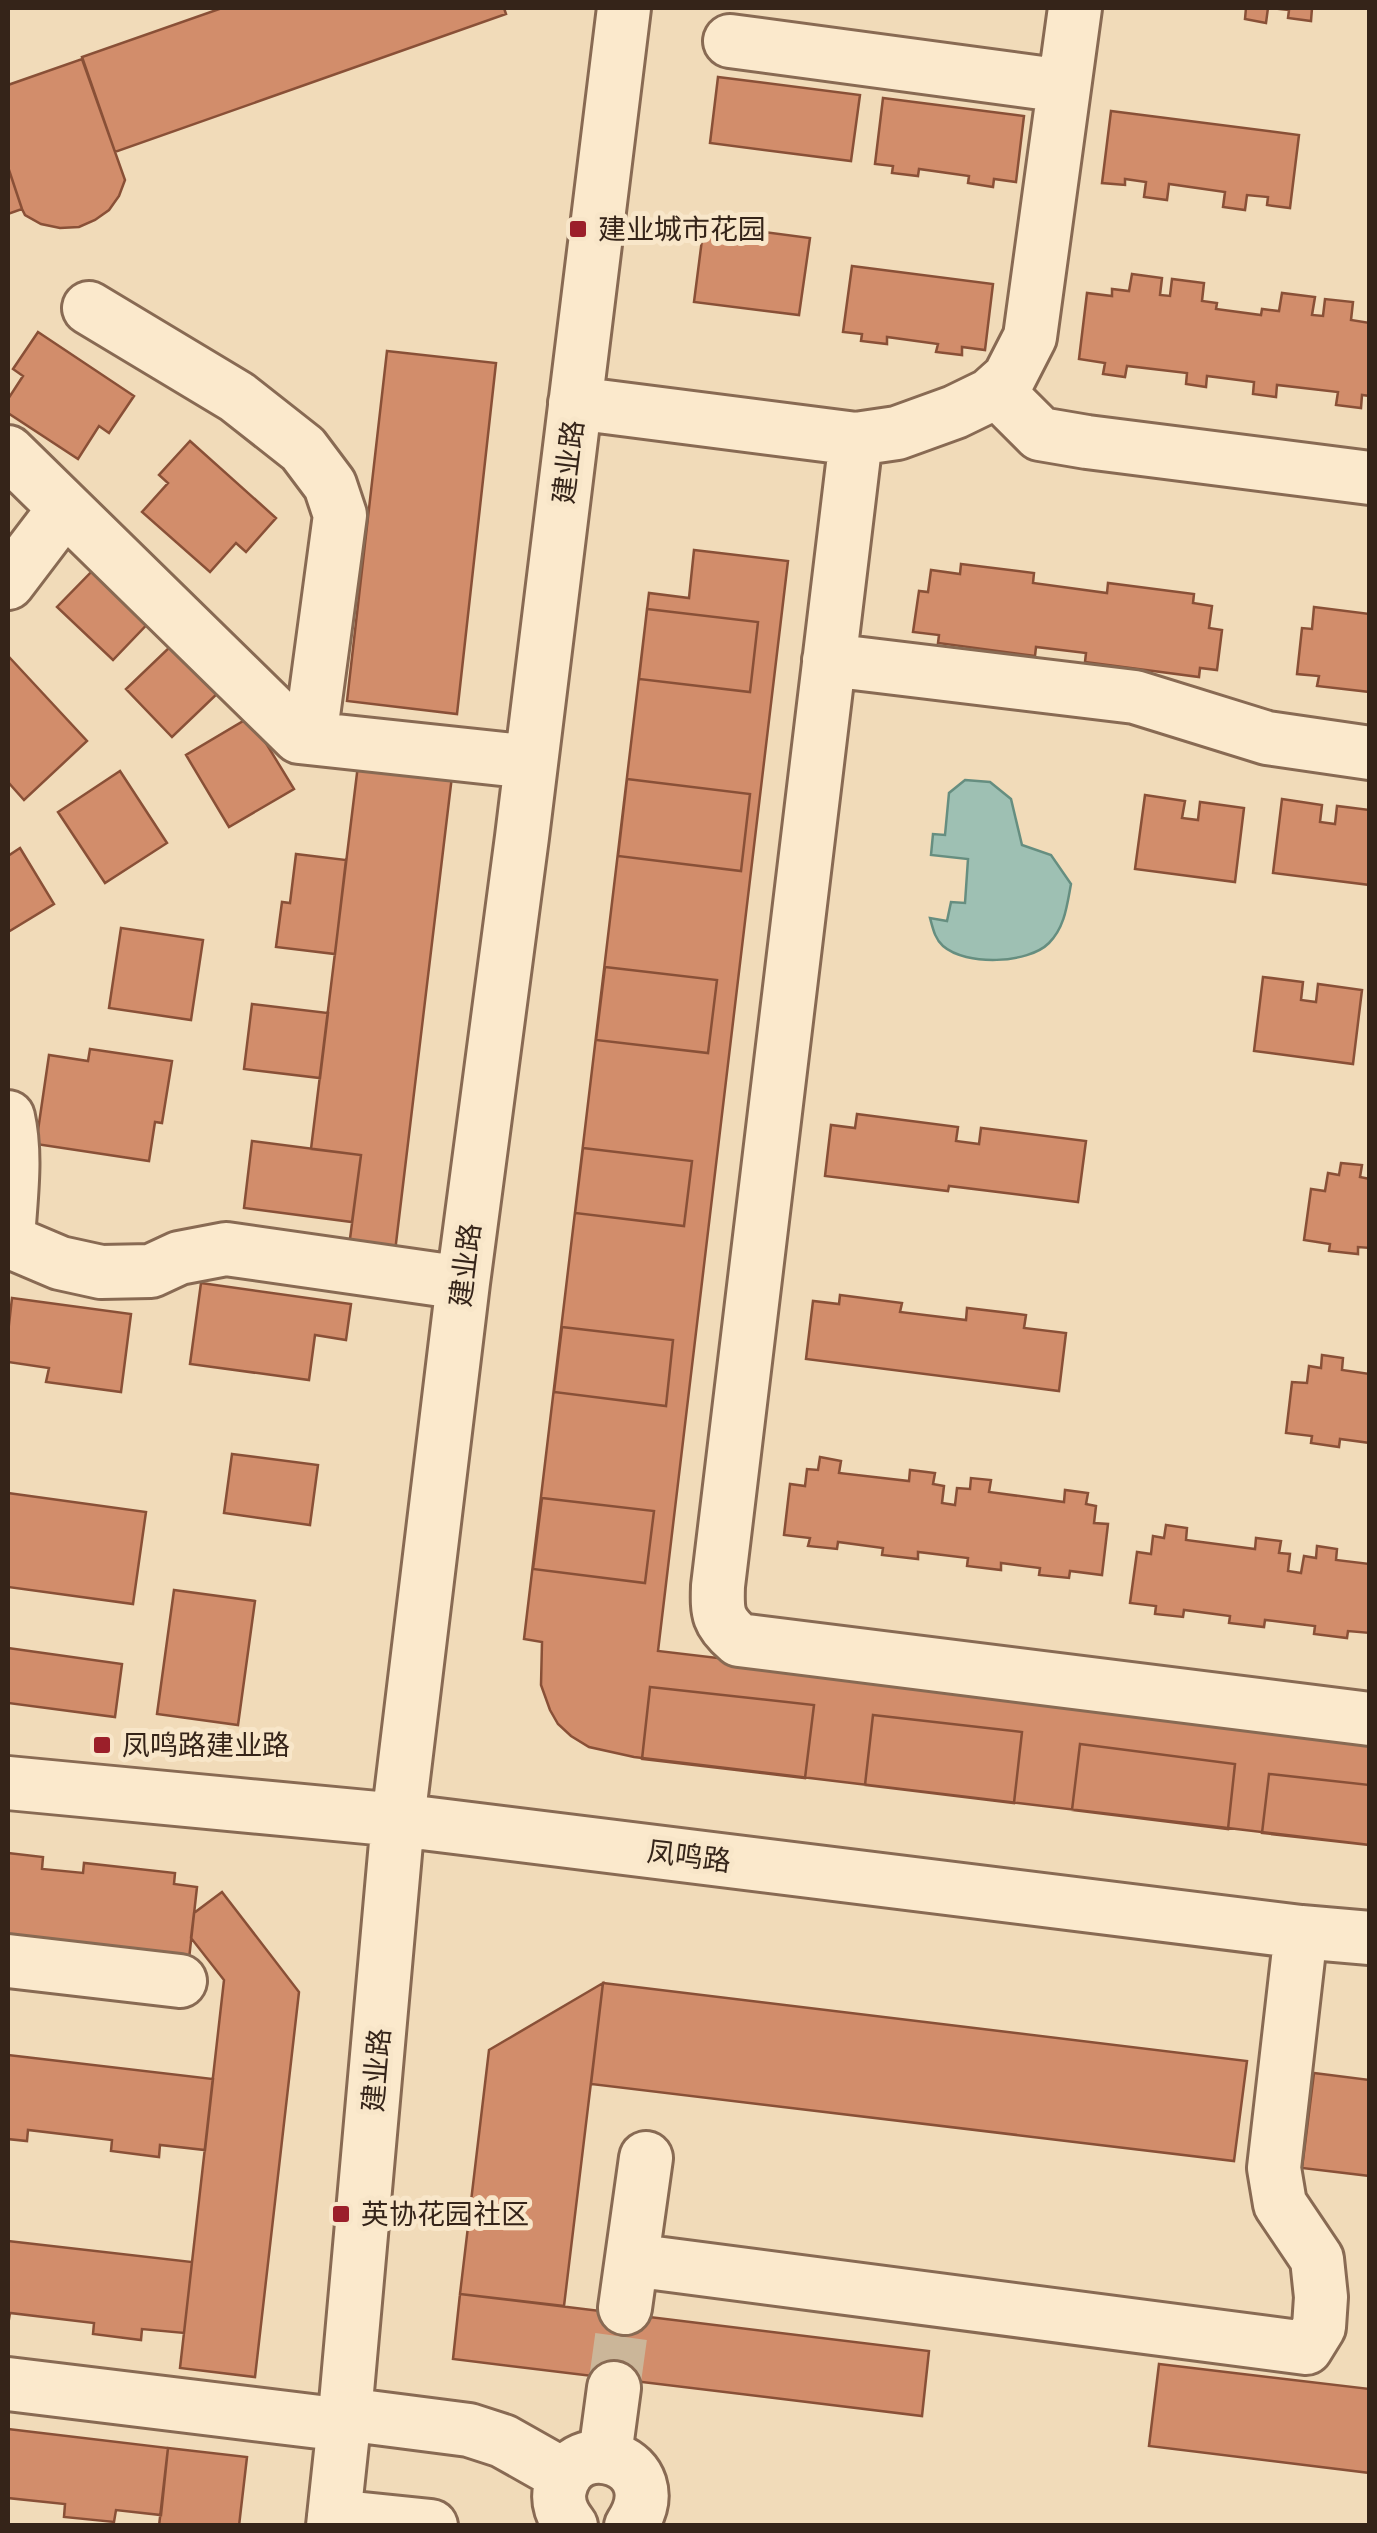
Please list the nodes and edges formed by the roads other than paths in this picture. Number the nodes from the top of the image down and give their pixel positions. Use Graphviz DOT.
graph roads {
  1 [pos="624,8"];
  2 [pos="1075,8"];
  3 [pos="730,42"];
  4 [pos="1064,86"];
  5 [pos="89,308"];
  6 [pos="996,390"];
  7 [pos="576,404"];
  8 [pos="856,438"];
  9 [pos="8,452"];
  10 [pos="1370,478"];
  11 [pos="65,508"];
  12 [pos="8,582"];
  13 [pos="829,660"];
  14 [pos="310,738"];
  15 [pos="1370,753"];
  16 [pos="531,762"];
  17 [pos="8,1117"];
  18 [pos="8,1241"];
  19 [pos="462,1283"];
  20 [pos="1370,1719"];
  21 [pos="8,1783"];
  22 [pos="398,1820"];
  23 [pos="1301,1932"];
  24 [pos="1370,1938"];
  25 [pos="8,1961"];
  26 [pos="180,1982"];
  27 [pos="646,2158"];
  28 [pos="8,2384"];
  29 [pos="614,2388"];
  30 [pos="344,2419"];
  31 [pos="568,2500"];
  32 [pos="333,2521"];
  33 [pos="430,2526"];
  34 [pos="631,2526"];
  1 -- 7 [label="street, 建业路"];
  2 -- 4 [label="street"];
  3 -- 4 [label="street"];
  4 -- 6 [label="street"];
  5 -- 14 [label="street"];
  6 -- 8 [label="street"];
  6 -- 10 [label="street"];
  7 -- 8 [label="street"];
  7 -- 16 [label="street, 建业路"];
  8 -- 13 [label="street"];
  9 -- 11 [label="street"];
  11 -- 12 [label="street"];
  11 -- 14 [label="street"];
  13 -- 15 [label="street"];
  13 -- 20 [label="street"];
  14 -- 16 [label="street"];
  16 -- 19 [label="street, 建业路"];
  17 -- 18 [label="street"];
  18 -- 19 [label="street"];
  19 -- 22 [label="street, 建业路"];
  21 -- 22 [label="street, 凤鸣路"];
  22 -- 23 [label="street, 凤鸣路"];
  22 -- 30 [label="street, 建业路"];
  23 -- 24 [label="street, 凤鸣路"];
  23 -- 27 [label="street"];
  25 -- 26 [label="street"];
  28 -- 30 [label="street"];
  29 -- 31 [label="street"];
  30 -- 31 [label="street"];
  30 -- 32 [label="street, 建业路"];
  31 -- 34 [label="street"];
  32 -- 33 [label="street"];
}
